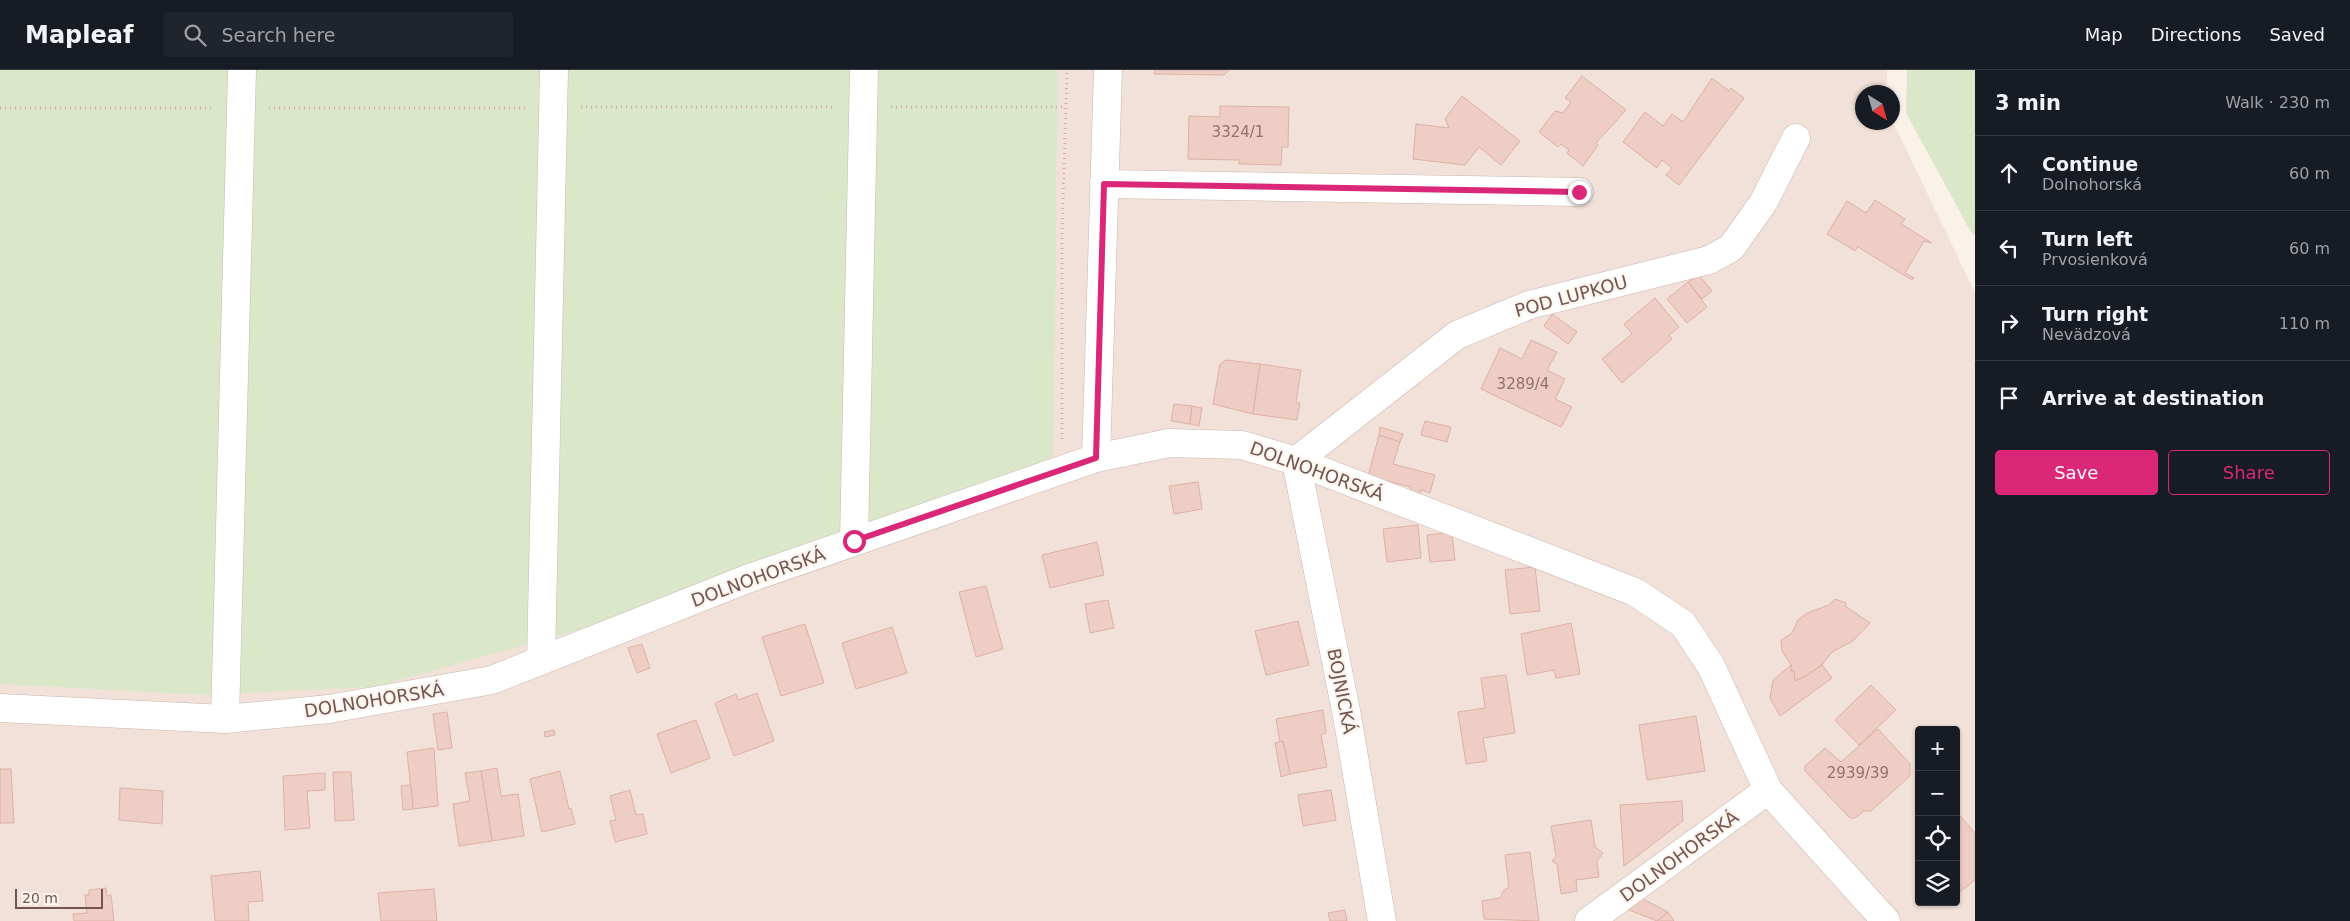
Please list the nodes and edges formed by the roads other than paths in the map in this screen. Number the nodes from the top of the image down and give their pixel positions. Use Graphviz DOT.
graph roads {
  1 [pos="242,70"];
  2 [pos="554,70"];
  3 [pos="864,70"];
  4 [pos="1108,70"];
  5 [pos="1796,138"];
  6 [pos="1104,184"];
  7 [pos="1579,192"];
  8 [pos="1096,458"];
  9 [pos="1296,461"];
  10 [pos="854,541"];
  11 [pos="541,661"];
  12 [pos="0,708"];
  13 [pos="225,719"];
  14 [pos="1768,790"];
  15 [pos="1382,921"];
  16 [pos="1590,921"];
  17 [pos="1886,921"];
  1 -- 13 [label="street"];
  2 -- 11 [label="street"];
  3 -- 10 [label="street"];
  4 -- 6 [label="street"];
  5 -- 9 [label="street, POD LUPKOU"];
  6 -- 7 [label="street"];
  6 -- 8 [label="street"];
  8 -- 9 [label="street, DOLNOHORSKÁ"];
  8 -- 10 [label="street, DOLNOHORSKÁ"];
  9 -- 14 [label="street, DOLNOHORSKÁ"];
  9 -- 15 [label="street, BOJNICKÁ"];
  10 -- 11 [label="street, DOLNOHORSKÁ"];
  11 -- 13 [label="street, DOLNOHORSKÁ"];
  12 -- 13 [label="street, DOLNOHORSKÁ"];
  14 -- 16 [label="street, DOLNOHORSKÁ"];
  14 -- 17 [label="street, DOLNOHORSKÁ"];
}
